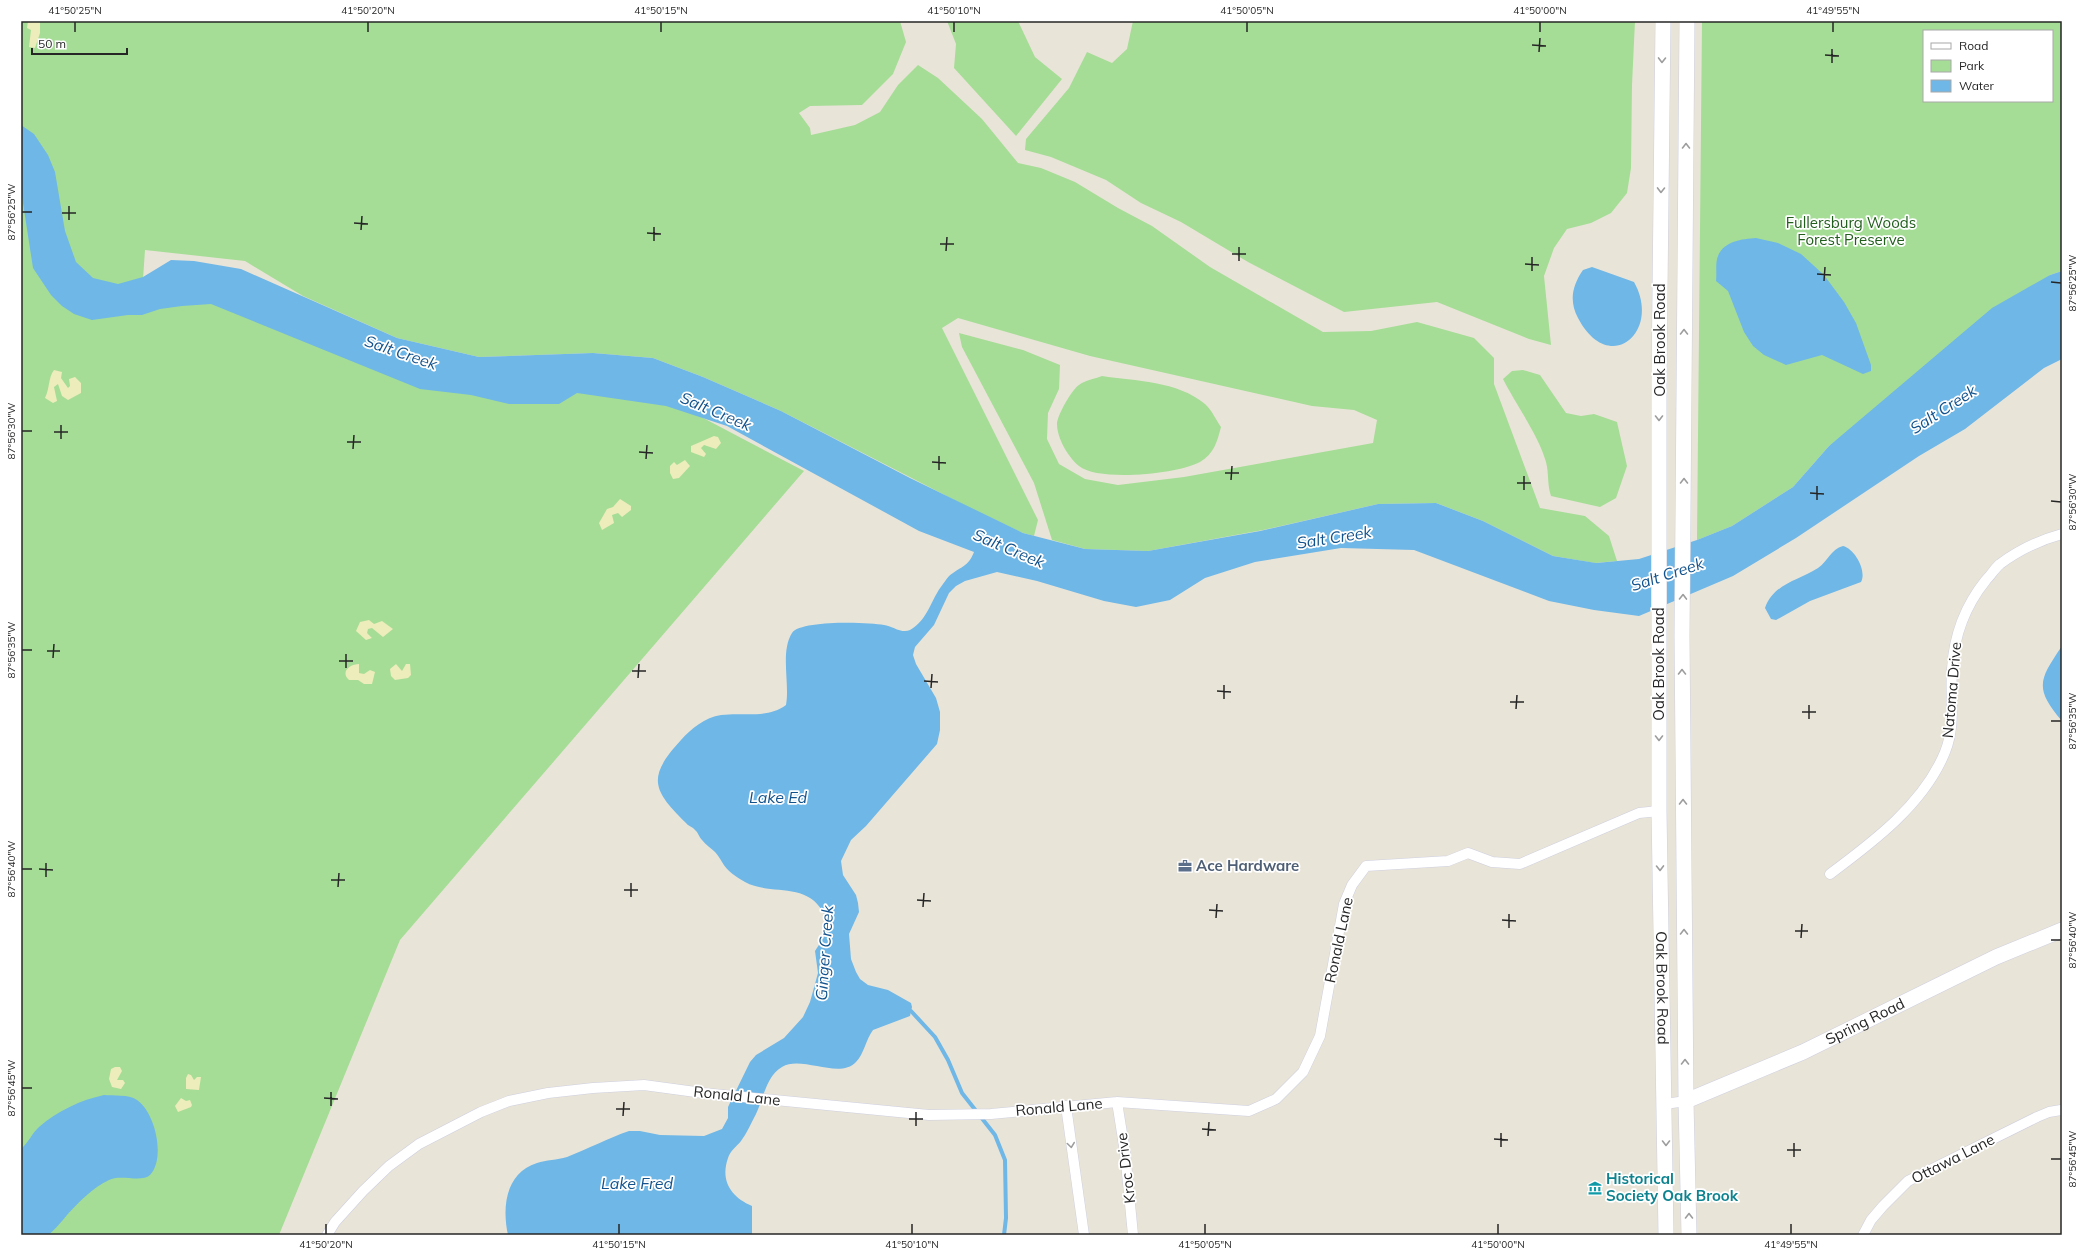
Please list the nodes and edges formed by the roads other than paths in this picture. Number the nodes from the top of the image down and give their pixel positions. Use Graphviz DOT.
graph roads {
  1 [pos="1663,21"];
  2 [pos="1687,21"];
  3 [pos="2062,534"];
  4 [pos="1659,811"];
  5 [pos="1830,874"];
  6 [pos="2062,930"];
  7 [pos="1117,1102"];
  8 [pos="1686,1102"];
  9 [pos="1664,1104"];
  10 [pos="1066,1106"];
  11 [pos="2062,1110"];
  12 [pos="327,1235"];
  13 [pos="1084,1235"];
  14 [pos="1133,1235"];
  15 [pos="1666,1235"];
  16 [pos="1689,1235"];
  17 [pos="1863,1235"];
  1 -- 4 [label="main road, Oak Brook Road, one-way"];
  8 -- 2 [label="main road, Oak Brook Road, one-way"];
  3 -- 5 [label="street, Natoma Drive"];
  4 -- 7 [label="street, Ronald Lane"];
  4 -- 9 [label="main road, Oak Brook Road, one-way"];
  6 -- 8 [label="main road, Spring Road"];
  7 -- 10 [label="street, Ronald Lane"];
  7 -- 14 [label="street, Kroc Drive"];
  8 -- 9 [label="street, Spring Road"];
  16 -- 8 [label="main road, Oak Brook Road, one-way"];
  9 -- 15 [label="main road, Oak Brook Road, one-way"];
  10 -- 12 [label="street, Ronald Lane"];
  10 -- 13 [label="street, one-way"];
  11 -- 17 [label="street, Ottawa Lane"];
}
